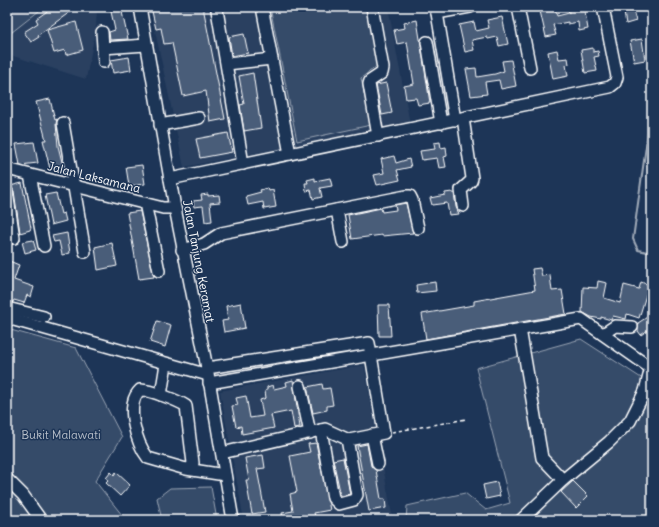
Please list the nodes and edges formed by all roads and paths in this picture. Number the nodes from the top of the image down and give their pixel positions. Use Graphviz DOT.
graph roads {
  1 [pos="140,7"];
  2 [pos="218,7"];
  3 [pos="262,7"];
  4 [pos="372,7"];
  5 [pos="470,7"];
  6 [pos="518,7"];
  7 [pos="603,7"];
  8 [pos="436,10"];
  9 [pos="102,32"];
  10 [pos="427,42"];
  11 [pos="146,45"];
  12 [pos="103,48"];
  13 [pos="272,59"];
  14 [pos="104,62"];
  15 [pos="227,64"];
  16 [pos="530,68"];
  17 [pos="199,118"];
  18 [pos="459,119"];
  19 [pos="63,123"];
  20 [pos="440,123"];
  21 [pos="160,125"];
  22 [pos="378,136"];
  23 [pos="290,154"];
  24 [pos="243,164"];
  25 [pos="7,171"];
  26 [pos="30,175"];
  27 [pos="170,179"];
  28 [pos="74,186"];
  29 [pos="7,192"];
  30 [pos="145,203"];
  31 [pos="463,206"];
  32 [pos="175,208"];
  33 [pos="337,210"];
  34 [pos="9,218"];
  35 [pos="418,228"];
  36 [pos="14,238"];
  37 [pos="343,242"];
  38 [pos="44,246"];
  39 [pos="182,250"];
  40 [pos="85,252"];
  41 [pos="159,271"];
  42 [pos="7,308"];
  43 [pos="44,317"];
  44 [pos="7,318"];
  45 [pos="632,327"];
  46 [pos="520,329"];
  47 [pos="603,334"];
  48 [pos="370,356"];
  49 [pos="166,364"];
  50 [pos="651,367"];
  51 [pos="208,375"];
  52 [pos="300,386"];
  53 [pos="161,395"];
  54 [pos="467,419"];
  55 [pos="321,430"];
  56 [pos="310,433"];
  57 [pos="384,433"];
  58 [pos="372,435"];
  59 [pos="347,439"];
  60 [pos="222,453"];
  61 [pos="378,464"];
  62 [pos="186,469"];
  63 [pos="225,475"];
  64 [pos="7,479"];
  65 [pos="562,480"];
  66 [pos="41,520"];
  67 [pos="233,520"];
  68 [pos="521,520"];
  1 -- 11 [label="street, Jalan Tanjung Keramat"];
  2 -- 15 [label="street"];
  3 -- 13 [label="street"];
  4 -- 22 [label="street"];
  5 -- 8 [label="street"];
  6 -- 16 [label="street"];
  7 -- 18 [label="street"];
  8 -- 18 [label="street"];
  9 -- 12 [label="street"];
  10 -- 20 [label="street"];
  11 -- 12 [label="street"];
  11 -- 21 [label="street, Jalan Tanjung Keramat"];
  12 -- 14 [label="street"];
  13 -- 15 [label="street"];
  13 -- 23 [label="street"];
  15 -- 24 [label="street"];
  17 -- 21 [label="street"];
  18 -- 20 [label="street"];
  18 -- 31 [label="street"];
  19 -- 28 [label="street"];
  20 -- 22 [label="street"];
  21 -- 27 [label="street, Jalan Tanjung Keramat"];
  22 -- 23 [label="street"];
  23 -- 24 [label="street"];
  24 -- 27 [label="street"];
  25 -- 26 [label="street, Jalan Laksamana"];
  26 -- 28 [label="street, Jalan Laksamana"];
  26 -- 38 [label="street"];
  27 -- 32 [label="street, Jalan Tanjung Keramat"];
  28 -- 30 [label="street, Jalan Laksamana"];
  28 -- 40 [label="street"];
  29 -- 34 [label="street"];
  30 -- 32 [label="street, Jalan Laksamana"];
  30 -- 41 [label="street"];
  32 -- 39 [label="street, Jalan Tanjung Keramat"];
  33 -- 35 [label="street"];
  33 -- 37 [label="street"];
  33 -- 39 [label="street"];
  34 -- 36 [label="street"];
  39 -- 51 [label="street, Jalan Tanjung Keramat"];
  42 -- 43 [label="street"];
  44 -- 49 [label="street"];
  45 -- 47 [label="street"];
  46 -- 47 [label="street"];
  46 -- 48 [label="street"];
  46 -- 65 [label="street"];
  47 -- 50 [label="street"];
  48 -- 51 [label="street"];
  48 -- 51 [label="street"];
  48 -- 57 [label="street"];
  49 -- 51 [label="street"];
  49 -- 53 [label="street"];
  50 -- 65 [label="street"];
  51 -- 60 [label="street, Jalan Tanjung Keramat"];
  52 -- 56 [label="street"];
  53 -- 62 [label="street"];
  53 -- 62 [label="street"];
  54 -- 57 [label="path"];
  55 -- 56 [label="street"];
  55 -- 59 [label="street"];
  55 -- 59 [label="street"];
  56 -- 60 [label="street"];
  57 -- 58 [label="street"];
  58 -- 59 [label="street"];
  58 -- 61 [label="street"];
  60 -- 63 [label="street, Jalan Tanjung Keramat"];
  62 -- 63 [label="street"];
  63 -- 67 [label="street, Jalan Tanjung Keramat"];
  64 -- 66 [label="street"];
  65 -- 68 [label="street"];
}
